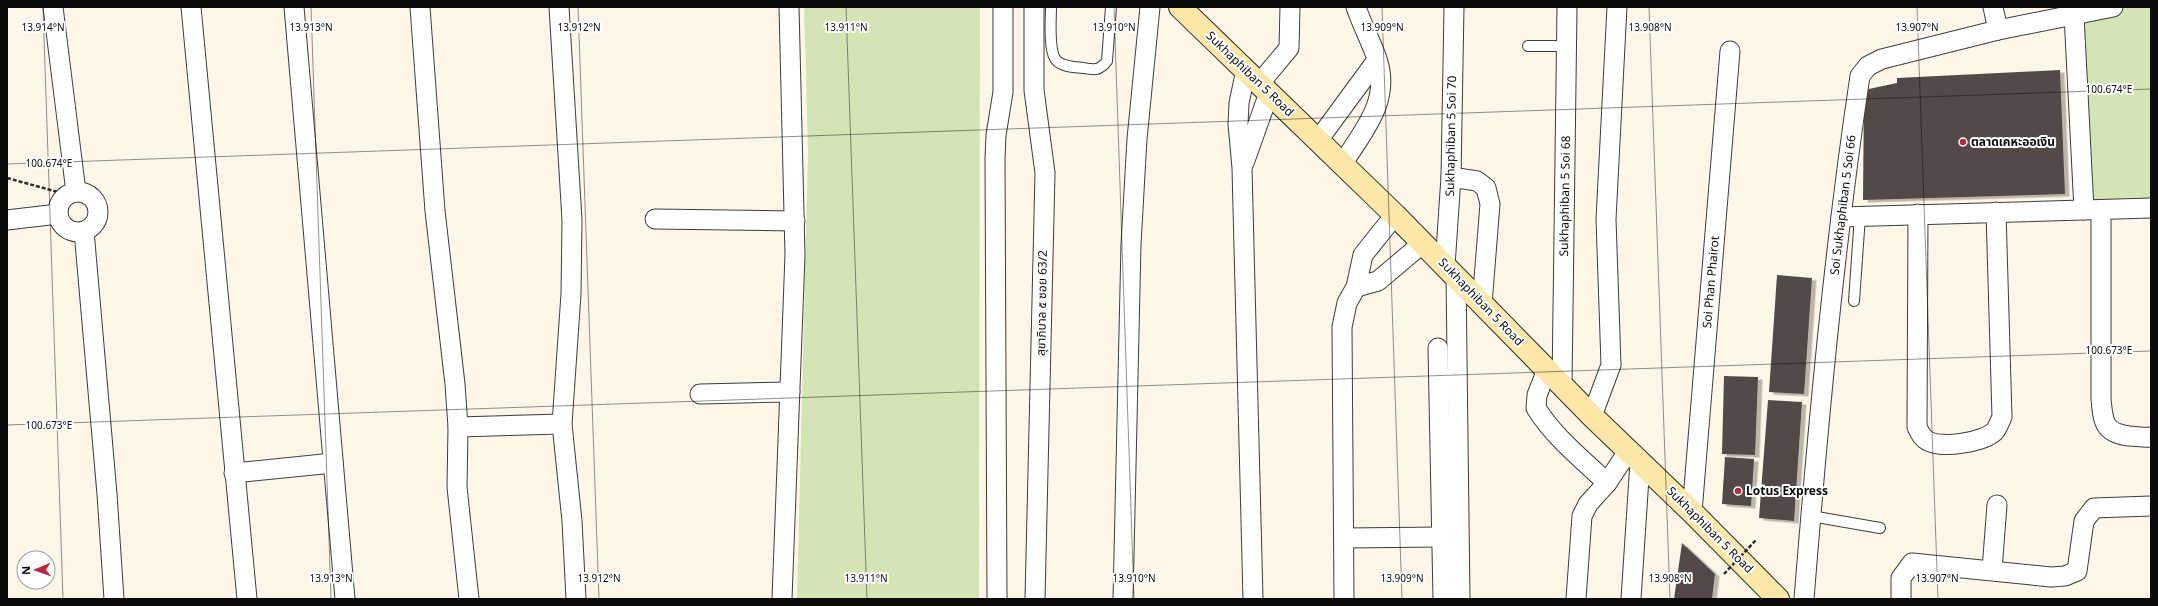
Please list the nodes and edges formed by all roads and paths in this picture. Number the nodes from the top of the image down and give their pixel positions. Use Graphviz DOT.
graph roads {
  1 [pos="53,7"];
  2 [pos="191,7"];
  3 [pos="294,7"];
  4 [pos="420,7"];
  5 [pos="559,7"];
  6 [pos="789,7"];
  7 [pos="1003,7"];
  8 [pos="1034,7"];
  9 [pos="1051,7"];
  10 [pos="1150,7"];
  11 [pos="1180,7"];
  12 [pos="1290,7"];
  13 [pos="1356,7"];
  14 [pos="1454,7"];
  15 [pos="1567,7"];
  16 [pos="1617,7"];
  17 [pos="1993,7"];
  18 [pos="2113,7"];
  19 [pos="1108,9"];
  20 [pos="2077,12"];
  21 [pos="1998,30"];
  22 [pos="1528,46"];
  23 [pos="1566,46"];
  24 [pos="1730,51"];
  25 [pos="1377,60"];
  26 [pos="1258,82"];
  27 [pos="1034,90"];
  28 [pos="1003,92"];
  29 [pos="1319,139"];
  30 [pos="1343,163"];
  31 [pos="1242,168"];
  32 [pos="1451,177"];
  33 [pos="7,178"];
  34 [pos="71,194"];
  35 [pos="2151,208"];
  36 [pos="2092,210"];
  37 [pos="1996,212"];
  38 [pos="58,214"];
  39 [pos="1395,214"];
  40 [pos="1918,214"];
  41 [pos="1860,216"];
  42 [pos="1841,217"];
  43 [pos="655,219"];
  44 [pos="7,220"];
  45 [pos="795,221"];
  46 [pos="84,231"];
  47 [pos="1423,243"];
  48 [pos="1451,271"];
  49 [pos="1356,287"];
  50 [pos="1854,301"];
  51 [pos="1482,304"];
  52 [pos="1438,348"];
  53 [pos="1547,370"];
  54 [pos="1562,385"];
  55 [pos="790,392"];
  56 [pos="700,394"];
  57 [pos="1592,416"];
  58 [pos="562,424"];
  59 [pos="458,427"];
  60 [pos="2151,437"];
  61 [pos="1635,456"];
  62 [pos="333,463"];
  63 [pos="234,474"];
  64 [pos="1606,483"];
  65 [pos="1997,505"];
  66 [pos="2151,506"];
  67 [pos="1692,512"];
  68 [pos="1811,516"];
  69 [pos="1880,528"];
  70 [pos="1344,538"];
  71 [pos="1442,538"];
  72 [pos="1756,540"];
  73 [pos="1992,570"];
  74 [pos="1724,574"];
  75 [pos="114,599"];
  76 [pos="247,599"];
  77 [pos="345,599"];
  78 [pos="469,599"];
  79 [pos="576,599"];
  80 [pos="782,599"];
  81 [pos="997,599"];
  82 [pos="1035,599"];
  83 [pos="1123,599"];
  84 [pos="1253,599"];
  85 [pos="1344,599"];
  86 [pos="1444,599"];
  87 [pos="1460,599"];
  88 [pos="1576,599"];
  89 [pos="1631,599"];
  90 [pos="1777,599"];
  91 [pos="1804,599"];
  92 [pos="1902,599"];
  1 -- 34 [label="street"];
  2 -- 63 [label="street"];
  3 -- 62 [label="street"];
  4 -- 59 [label="street"];
  5 -- 58 [label="street"];
  6 -- 45 [label="street"];
  7 -- 28 [label="street"];
  8 -- 27 [label="street, สุขาภิบาล ๕ ซอย 63/2"];
  9 -- 19 [label="lane"];
  10 -- 83 [label="street"];
  11 -- 26 [label="main road, Sukhaphiban 5 Road"];
  12 -- 26 [label="street"];
  13 -- 25 [label="street"];
  14 -- 32 [label="street, Sukhaphiban 5 Soi 70"];
  15 -- 23 [label="street, Sukhaphiban 5 Soi 68"];
  16 -- 57 [label="street"];
  17 -- 21 [label="street"];
  18 -- 20 [label="street, Soi Sukhaphiban 5 Soi 66"];
  20 -- 21 [label="street, Soi Sukhaphiban 5 Soi 66"];
  20 -- 36 [label="street"];
  21 -- 42 [label="street, Soi Sukhaphiban 5 Soi 66"];
  22 -- 23 [label="lane"];
  23 -- 54 [label="street, Sukhaphiban 5 Soi 68"];
  24 -- 67 [label="street, Soi Phan Phairot"];
  25 -- 29 [label="street"];
  25 -- 30 [label="street"];
  26 -- 29 [label="main road, Sukhaphiban 5 Road"];
  26 -- 31 [label="street"];
  26 -- 31 [label="street"];
  27 -- 28 [label="street"];
  27 -- 82 [label="street, สุขาภิบาล ๕ ซอย 63/2"];
  28 -- 81 [label="street"];
  29 -- 30 [label="main road, Sukhaphiban 5 Road"];
  30 -- 39 [label="main road, Sukhaphiban 5 Road"];
  31 -- 84 [label="street"];
  32 -- 48 [label="street, Sukhaphiban 5 Soi 70"];
  32 -- 51 [label="street"];
  33 -- 34 [label="path"];
  34 -- 38 [label="street"];
  34 -- 46 [label="street"];
  35 -- 36 [label="street"];
  36 -- 37 [label="street"];
  36 -- 60 [label="street"];
  37 -- 40 [label="street"];
  37 -- 40 [label="street"];
  38 -- 44 [label="street"];
  38 -- 46 [label="street"];
  39 -- 47 [label="main road, Sukhaphiban 5 Road"];
  39 -- 49 [label="street"];
  40 -- 41 [label="street"];
  41 -- 42 [label="street"];
  41 -- 50 [label="lane"];
  42 -- 68 [label="street, Soi Sukhaphiban 5 Soi 66"];
  43 -- 45 [label="street"];
  45 -- 55 [label="street"];
  46 -- 75 [label="street"];
  47 -- 48 [label="main road, Sukhaphiban 5 Road"];
  47 -- 49 [label="street"];
  48 -- 51 [label="main road, Sukhaphiban 5 Road"];
  48 -- 87 [label="street, Sukhaphiban 5 Soi 70"];
  49 -- 70 [label="street"];
  51 -- 53 [label="main road, Sukhaphiban 5 Road"];
  52 -- 71 [label="street"];
  53 -- 54 [label="main road, Sukhaphiban 5 Road"];
  53 -- 64 [label="street"];
  54 -- 57 [label="main road, Sukhaphiban 5 Road"];
  55 -- 56 [label="street"];
  55 -- 80 [label="street"];
  57 -- 61 [label="main road, Sukhaphiban 5 Road"];
  58 -- 59 [label="street"];
  58 -- 79 [label="street"];
  59 -- 78 [label="street"];
  61 -- 64 [label="street"];
  61 -- 67 [label="main road, Sukhaphiban 5 Road"];
  61 -- 89 [label="street"];
  62 -- 63 [label="street"];
  62 -- 77 [label="street"];
  63 -- 76 [label="street"];
  64 -- 88 [label="street"];
  65 -- 73 [label="street"];
  66 -- 73 [label="street"];
  67 -- 90 [label="main road, Sukhaphiban 5 Road"];
  68 -- 69 [label="lane"];
  68 -- 91 [label="street, Soi Sukhaphiban 5 Soi 66"];
  70 -- 71 [label="street"];
  70 -- 85 [label="street"];
  71 -- 86 [label="street"];
  72 -- 74 [label="path, bridge"];
  73 -- 92 [label="street"];
}
